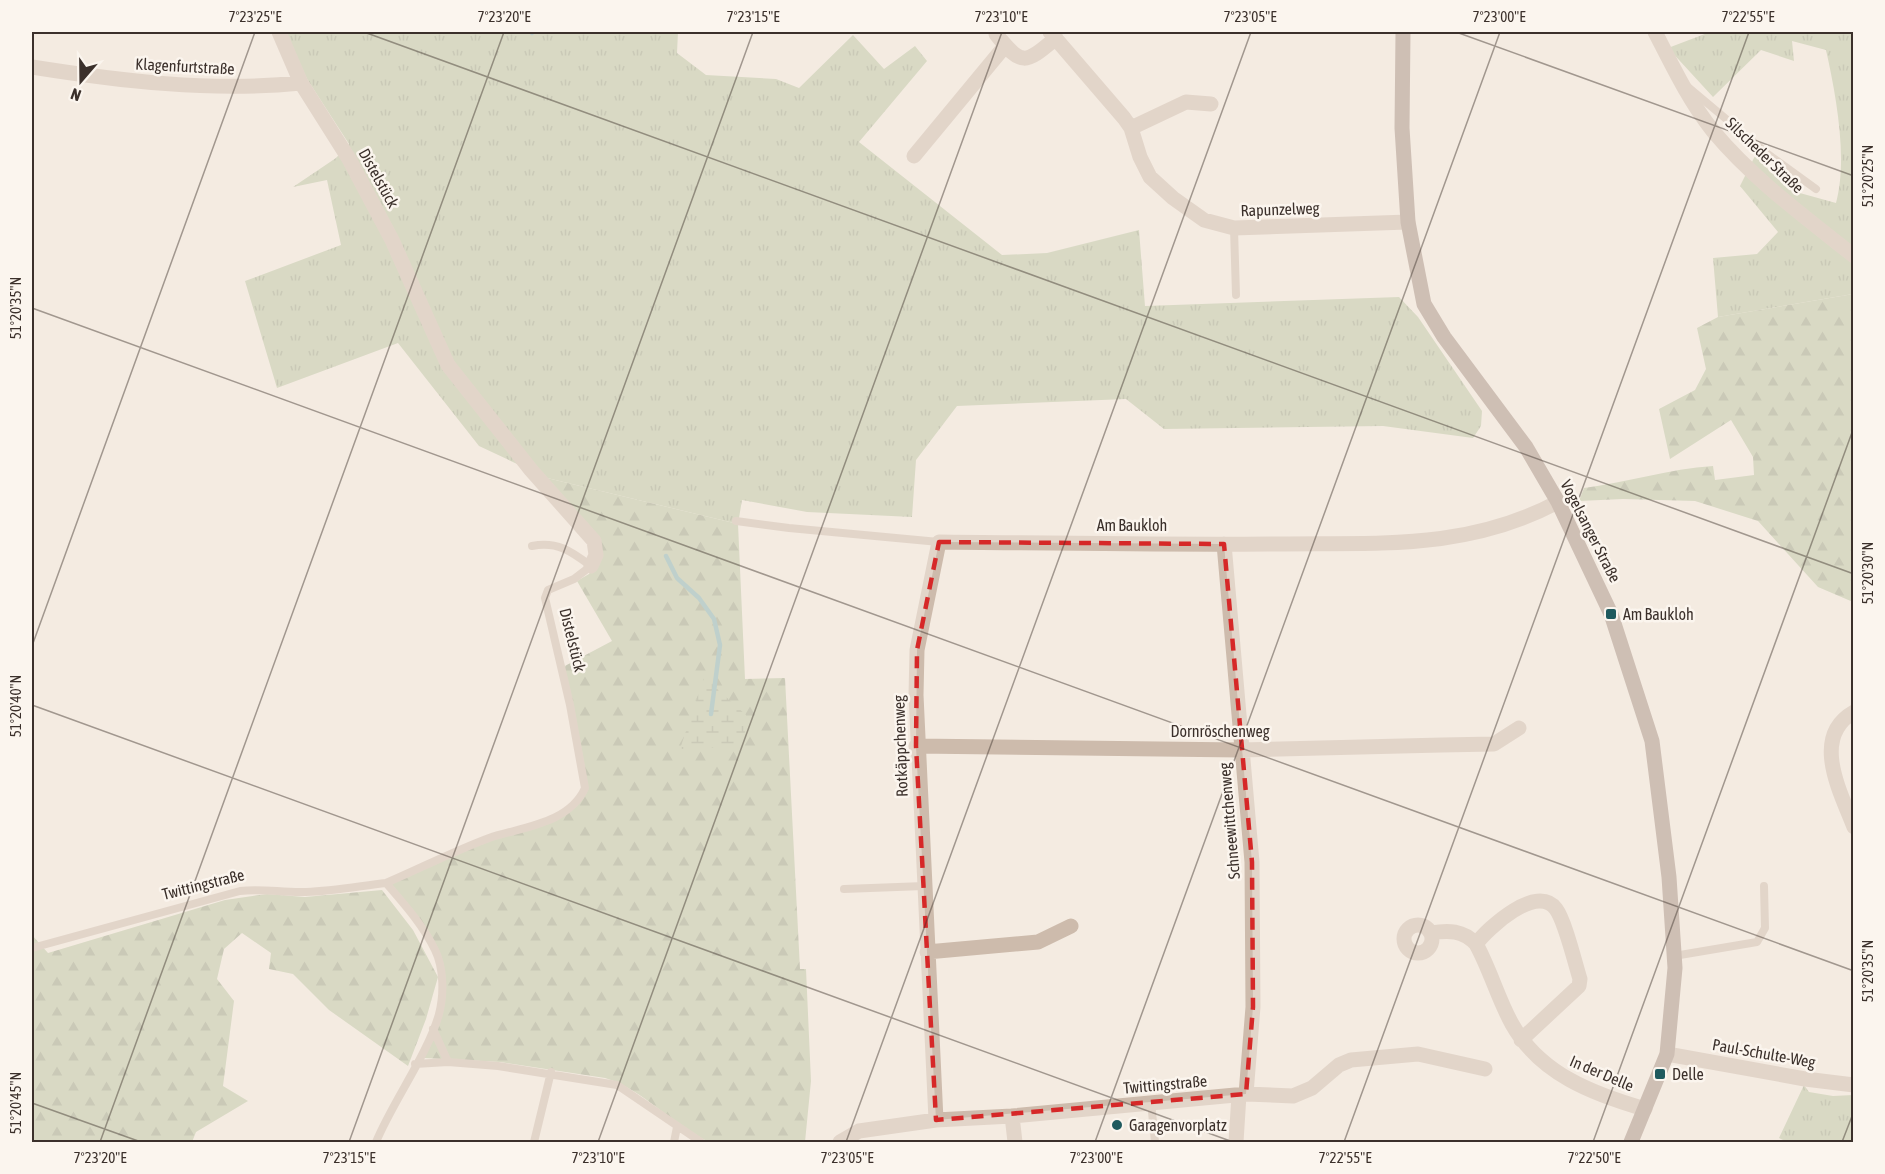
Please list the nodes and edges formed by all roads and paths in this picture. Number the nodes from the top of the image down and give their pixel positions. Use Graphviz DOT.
graph roads {
  1 [pos="279,32"];
  2 [pos="1403,32"];
  3 [pos="1655,32"];
  4 [pos="1053,35"];
  5 [pos="998,36"];
  6 [pos="32,67"];
  7 [pos="1681,82"];
  8 [pos="301,83"];
  9 [pos="1211,104"];
  10 [pos="1131,128"];
  11 [pos="914,156"];
  12 [pos="1816,189"];
  13 [pos="1408,222"];
  14 [pos="1234,228"];
  15 [pos="1854,256"];
  16 [pos="1236,295"];
  17 [pos="1558,502"];
  18 [pos="736,520"];
  19 [pos="939,542"];
  20 [pos="1224,544"];
  21 [pos="532,546"];
  22 [pos="591,566"];
  23 [pos="1854,712"];
  24 [pos="1519,728"];
  25 [pos="916,746"];
  26 [pos="1241,750"];
  27 [pos="1854,827"];
  28 [pos="386,883"];
  29 [pos="924,886"];
  30 [pos="1764,886"];
  31 [pos="844,889"];
  32 [pos="1071,926"];
  33 [pos="1431,933"];
  34 [pos="1476,944"];
  35 [pos="32,948"];
  36 [pos="927,952"];
  37 [pos="1674,956"];
  38 [pos="433,1029"];
  39 [pos="1521,1040"];
  40 [pos="1668,1054"];
  41 [pos="448,1062"];
  42 [pos="415,1064"];
  43 [pos="1485,1069"];
  44 [pos="551,1072"];
  45 [pos="1854,1085"];
  46 [pos="1242,1095"];
  47 [pos="1151,1102"];
  48 [pos="1645,1110"];
  49 [pos="1012,1116"];
  50 [pos="936,1120"];
  51 [pos="677,1127"];
  52 [pos="376,1143"];
  53 [pos="534,1143"];
  54 [pos="674,1143"];
  55 [pos="701,1143"];
  56 [pos="840,1143"];
  57 [pos="1015,1143"];
  58 [pos="1155,1143"];
  59 [pos="1236,1143"];
  60 [pos="1631,1143"];
  1 -- 8 [label="street, Distelstück"];
  2 -- 13 [label="street, Vogelsanger Straße"];
  3 -- 7 [label="street, Silscheder Straße"];
  4 -- 5 [label="street, Rapunzelweg"];
  4 -- 10 [label="street, Rapunzelweg"];
  5 -- 11 [label="street, Rapunzelweg"];
  6 -- 8 [label="street, Klagenfurtstraße"];
  7 -- 12 [label="lane"];
  7 -- 15 [label="street, Silscheder Straße"];
  8 -- 22 [label="street, Distelstück"];
  9 -- 10 [label="street"];
  10 -- 14 [label="street, Rapunzelweg"];
  13 -- 14 [label="street, Rapunzelweg"];
  13 -- 17 [label="street, Vogelsanger Straße"];
  14 -- 16 [label="lane"];
  17 -- 20 [label="street, Am Baukloh"];
  17 -- 37 [label="street, Vogelsanger Straße"];
  18 -- 19 [label="lane, Am Baukloh"];
  19 -- 20 [label="street, Am Baukloh"];
  19 -- 25 [label="street, Rotkäppchenweg"];
  20 -- 26 [label="street, Schneewittchenweg"];
  21 -- 22 [label="lane"];
  22 -- 28 [label="lane, Distelstück"];
  23 -- 27 [label="street"];
  24 -- 26 [label="street, Dornröschenweg"];
  25 -- 26 [label="street, Dornröschenweg"];
  25 -- 29 [label="street, Rotkäppchenweg"];
  26 -- 46 [label="street, Schneewittchenweg"];
  28 -- 35 [label="lane, Twittingstraße"];
  28 -- 38 [label="lane"];
  29 -- 31 [label="lane"];
  29 -- 36 [label="street, Rotkäppchenweg"];
  30 -- 37 [label="lane"];
  32 -- 36 [label="street"];
  33 -- 34 [label="street"];
  34 -- 39 [label="street, In der Delle"];
  34 -- 39 [label="street"];
  36 -- 50 [label="street, Rotkäppchenweg"];
  37 -- 40 [label="street, Vogelsanger Straße"];
  38 -- 41 [label="lane"];
  38 -- 42 [label="lane"];
  39 -- 48 [label="street, In der Delle"];
  40 -- 45 [label="street, Paul-Schulte-Weg"];
  40 -- 48 [label="street, Vogelsanger Straße"];
  41 -- 42 [label="lane"];
  41 -- 44 [label="lane"];
  42 -- 52 [label="lane"];
  43 -- 46 [label="street, Twittingstraße"];
  44 -- 51 [label="lane"];
  44 -- 53 [label="lane"];
  46 -- 47 [label="street, Twittingstraße"];
  46 -- 59 [label="street, Schneewittchenweg"];
  47 -- 49 [label="street, Twittingstraße"];
  47 -- 58 [label="lane"];
  48 -- 60 [label="street, Vogelsanger Straße"];
  49 -- 50 [label="street, Twittingstraße"];
  49 -- 57 [label="street"];
  50 -- 56 [label="street, Twittingstraße"];
  51 -- 54 [label="lane"];
  51 -- 55 [label="lane"];
}
